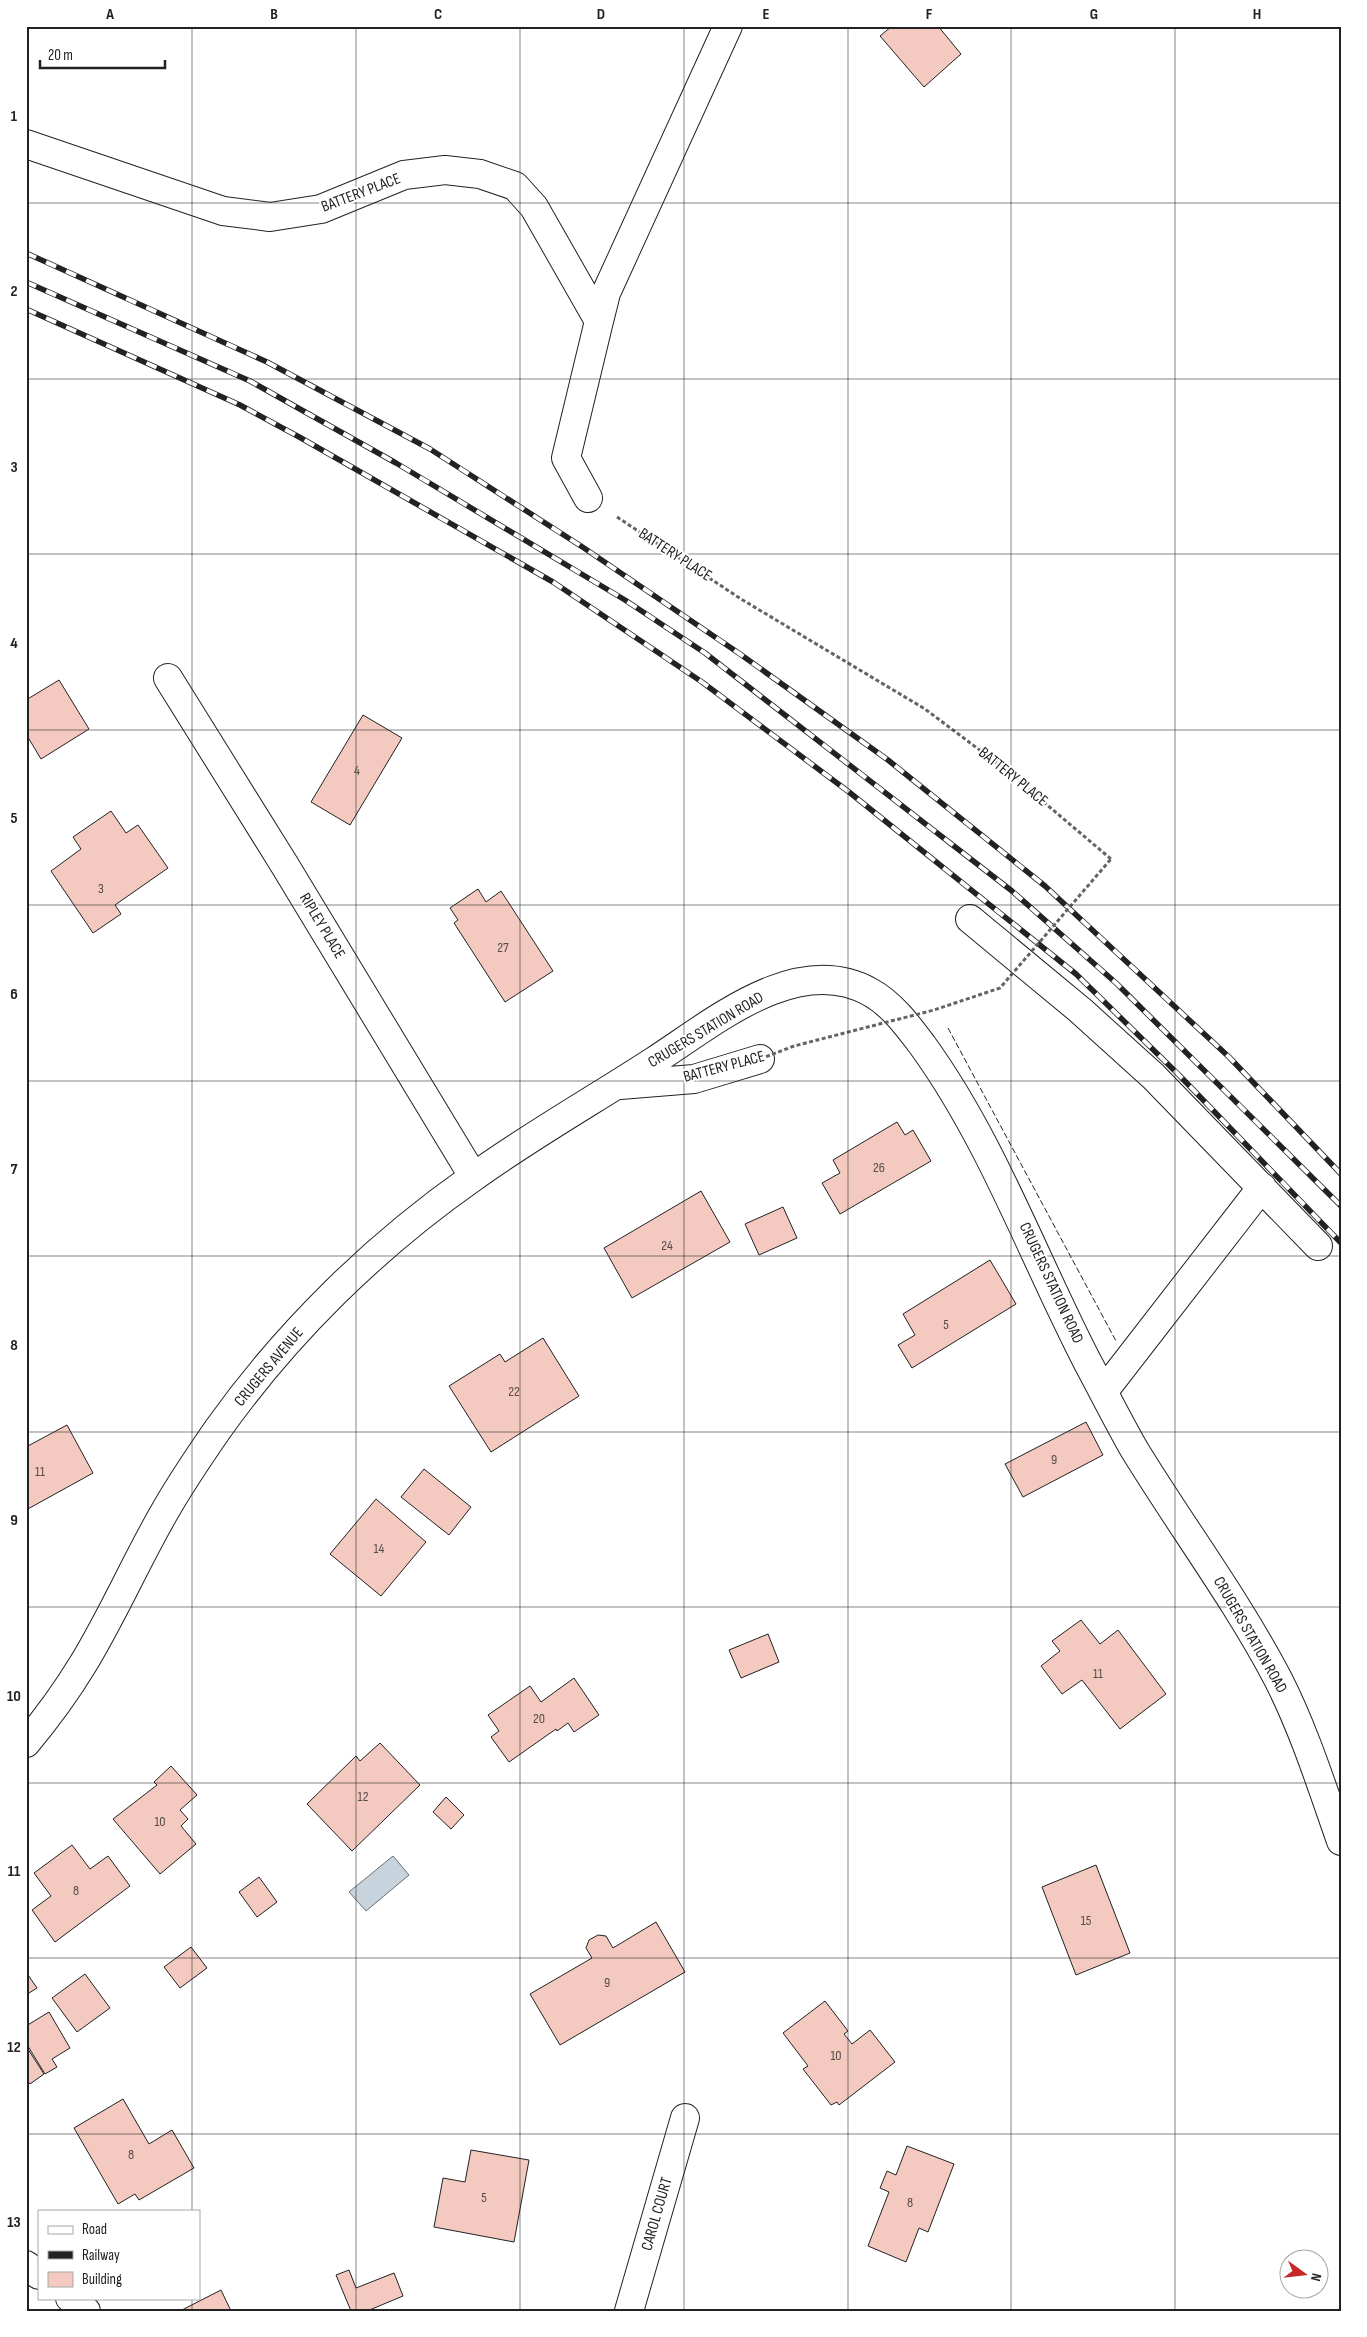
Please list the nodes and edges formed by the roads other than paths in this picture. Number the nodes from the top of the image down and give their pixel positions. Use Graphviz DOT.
graph roads {
  1 [pos="728,26"];
  2 [pos="26,144"];
  3 [pos="599,321"];
  4 [pos="588,498"];
  5 [pos="168,678"];
  6 [pos="970,919"];
  7 [pos="760,1059"];
  8 [pos="616,1086"];
  9 [pos="473,1176"];
  10 [pos="1262,1188"];
  11 [pos="1318,1246"];
  12 [pos="1104,1391"];
  13 [pos="26,1743"];
  14 [pos="1341,1841"];
  15 [pos="685,2118"];
  16 [pos="26,2266"];
  17 [pos="38,2274"];
  18 [pos="72,2300"];
  19 [pos="86,2311"];
  20 [pos="629,2311"];
  1 -- 3 [label="street"];
  2 -- 3 [label="street, BATTERY PLACE"];
  3 -- 4 [label="street"];
  5 -- 9 [label="street, RIPLEY PLACE"];
  6 -- 10 [label="street"];
  7 -- 8 [label="street, BATTERY PLACE"];
  8 -- 9 [label="street, CRUGERS AVENUE"];
  8 -- 12 [label="street, CRUGERS STATION ROAD"];
  9 -- 13 [label="street, CRUGERS AVENUE"];
  10 -- 11 [label="street"];
  10 -- 12 [label="street"];
  12 -- 14 [label="street, CRUGERS STATION ROAD"];
  15 -- 20 [label="street, CAROL COURT"];
  16 -- 17 [label="street"];
  18 -- 19 [label="street"];
}
